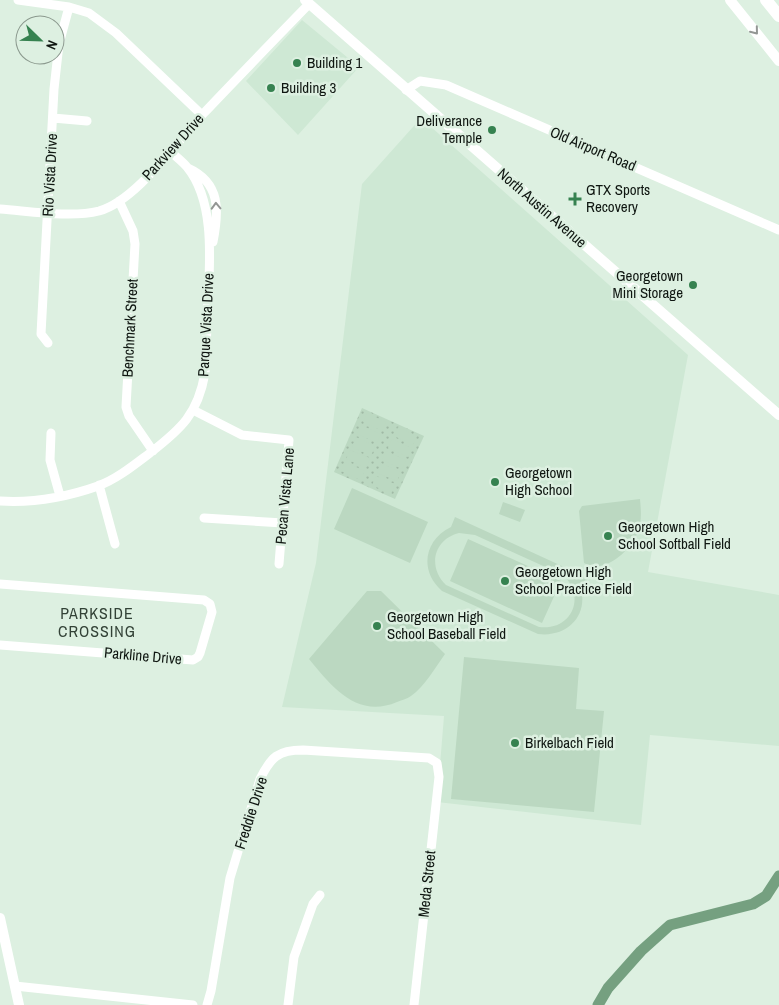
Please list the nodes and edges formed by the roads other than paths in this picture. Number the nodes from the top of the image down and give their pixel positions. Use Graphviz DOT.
graph roads {
  1 [pos="18,0"];
  2 [pos="730,0"];
  3 [pos="766,0"];
  4 [pos="307,2"];
  5 [pos="68,6"];
  6 [pos="779,16"];
  7 [pos="779,61"];
  8 [pos="406,90"];
  9 [pos="202,115"];
  10 [pos="53,118"];
  11 [pos="87,121"];
  12 [pos="170,151"];
  13 [pos="188,168"];
  14 [pos="119,202"];
  15 [pos="0,209"];
  16 [pos="48,212"];
  17 [pos="779,230"];
  18 [pos="210,254"];
  19 [pos="48,343"];
  20 [pos="194,410"];
  21 [pos="779,415"];
  22 [pos="52,433"];
  23 [pos="153,451"];
  24 [pos="99,485"];
  25 [pos="60,496"];
  26 [pos="0,501"];
  27 [pos="204,518"];
  28 [pos="282,523"];
  29 [pos="115,544"];
  30 [pos="279,564"];
  31 [pos="0,584"];
  32 [pos="0,645"];
  33 [pos="437,763"];
  34 [pos="320,896"];
  35 [pos="0,918"];
  36 [pos="15,986"];
  37 [pos="19,1005"];
  38 [pos="192,1005"];
  39 [pos="207,1005"];
  40 [pos="288,1005"];
  41 [pos="414,1005"];
  1 -- 5 [label="street"];
  2 -- 7 [label="main road, one-way"];
  3 -- 6 [label="highway"];
  4 -- 8 [label="main road, North Austin Avenue"];
  4 -- 9 [label="street, Parkview Drive"];
  5 -- 9 [label="street"];
  5 -- 10 [label="street, Rio Vista Drive"];
  8 -- 17 [label="street, Old Airport Road"];
  8 -- 21 [label="main road, North Austin Avenue"];
  9 -- 12 [label="street, Parkview Drive"];
  10 -- 11 [label="street"];
  10 -- 16 [label="street, Rio Vista Drive"];
  12 -- 13 [label="street, Parque Vista Drive"];
  12 -- 14 [label="street, Parkview Drive"];
  13 -- 18 [label="street, Parque Vista Drive"];
  18 -- 13 [label="street, Parque Vista Drive, one-way"];
  14 -- 16 [label="street, Parkview Drive"];
  14 -- 23 [label="street, Benchmark Street"];
  15 -- 16 [label="street, Parkview Drive"];
  16 -- 19 [label="street, Rio Vista Drive"];
  18 -- 20 [label="street, Parque Vista Drive"];
  20 -- 23 [label="street, Parque Vista Drive"];
  20 -- 28 [label="street, Pecan Vista Lane"];
  22 -- 25 [label="street"];
  23 -- 24 [label="street, Parque Vista Drive"];
  24 -- 25 [label="street, Parque Vista Drive"];
  24 -- 29 [label="street"];
  25 -- 26 [label="street, Parque Vista Drive"];
  27 -- 28 [label="street"];
  28 -- 30 [label="street, Pecan Vista Lane"];
  31 -- 32 [label="street, Parkline Drive"];
  33 -- 39 [label="street, Freddie Drive"];
  33 -- 41 [label="street, Meda Street"];
  34 -- 40 [label="street"];
  35 -- 36 [label="main road"];
  36 -- 37 [label="main road"];
  36 -- 38 [label="street"];
}
